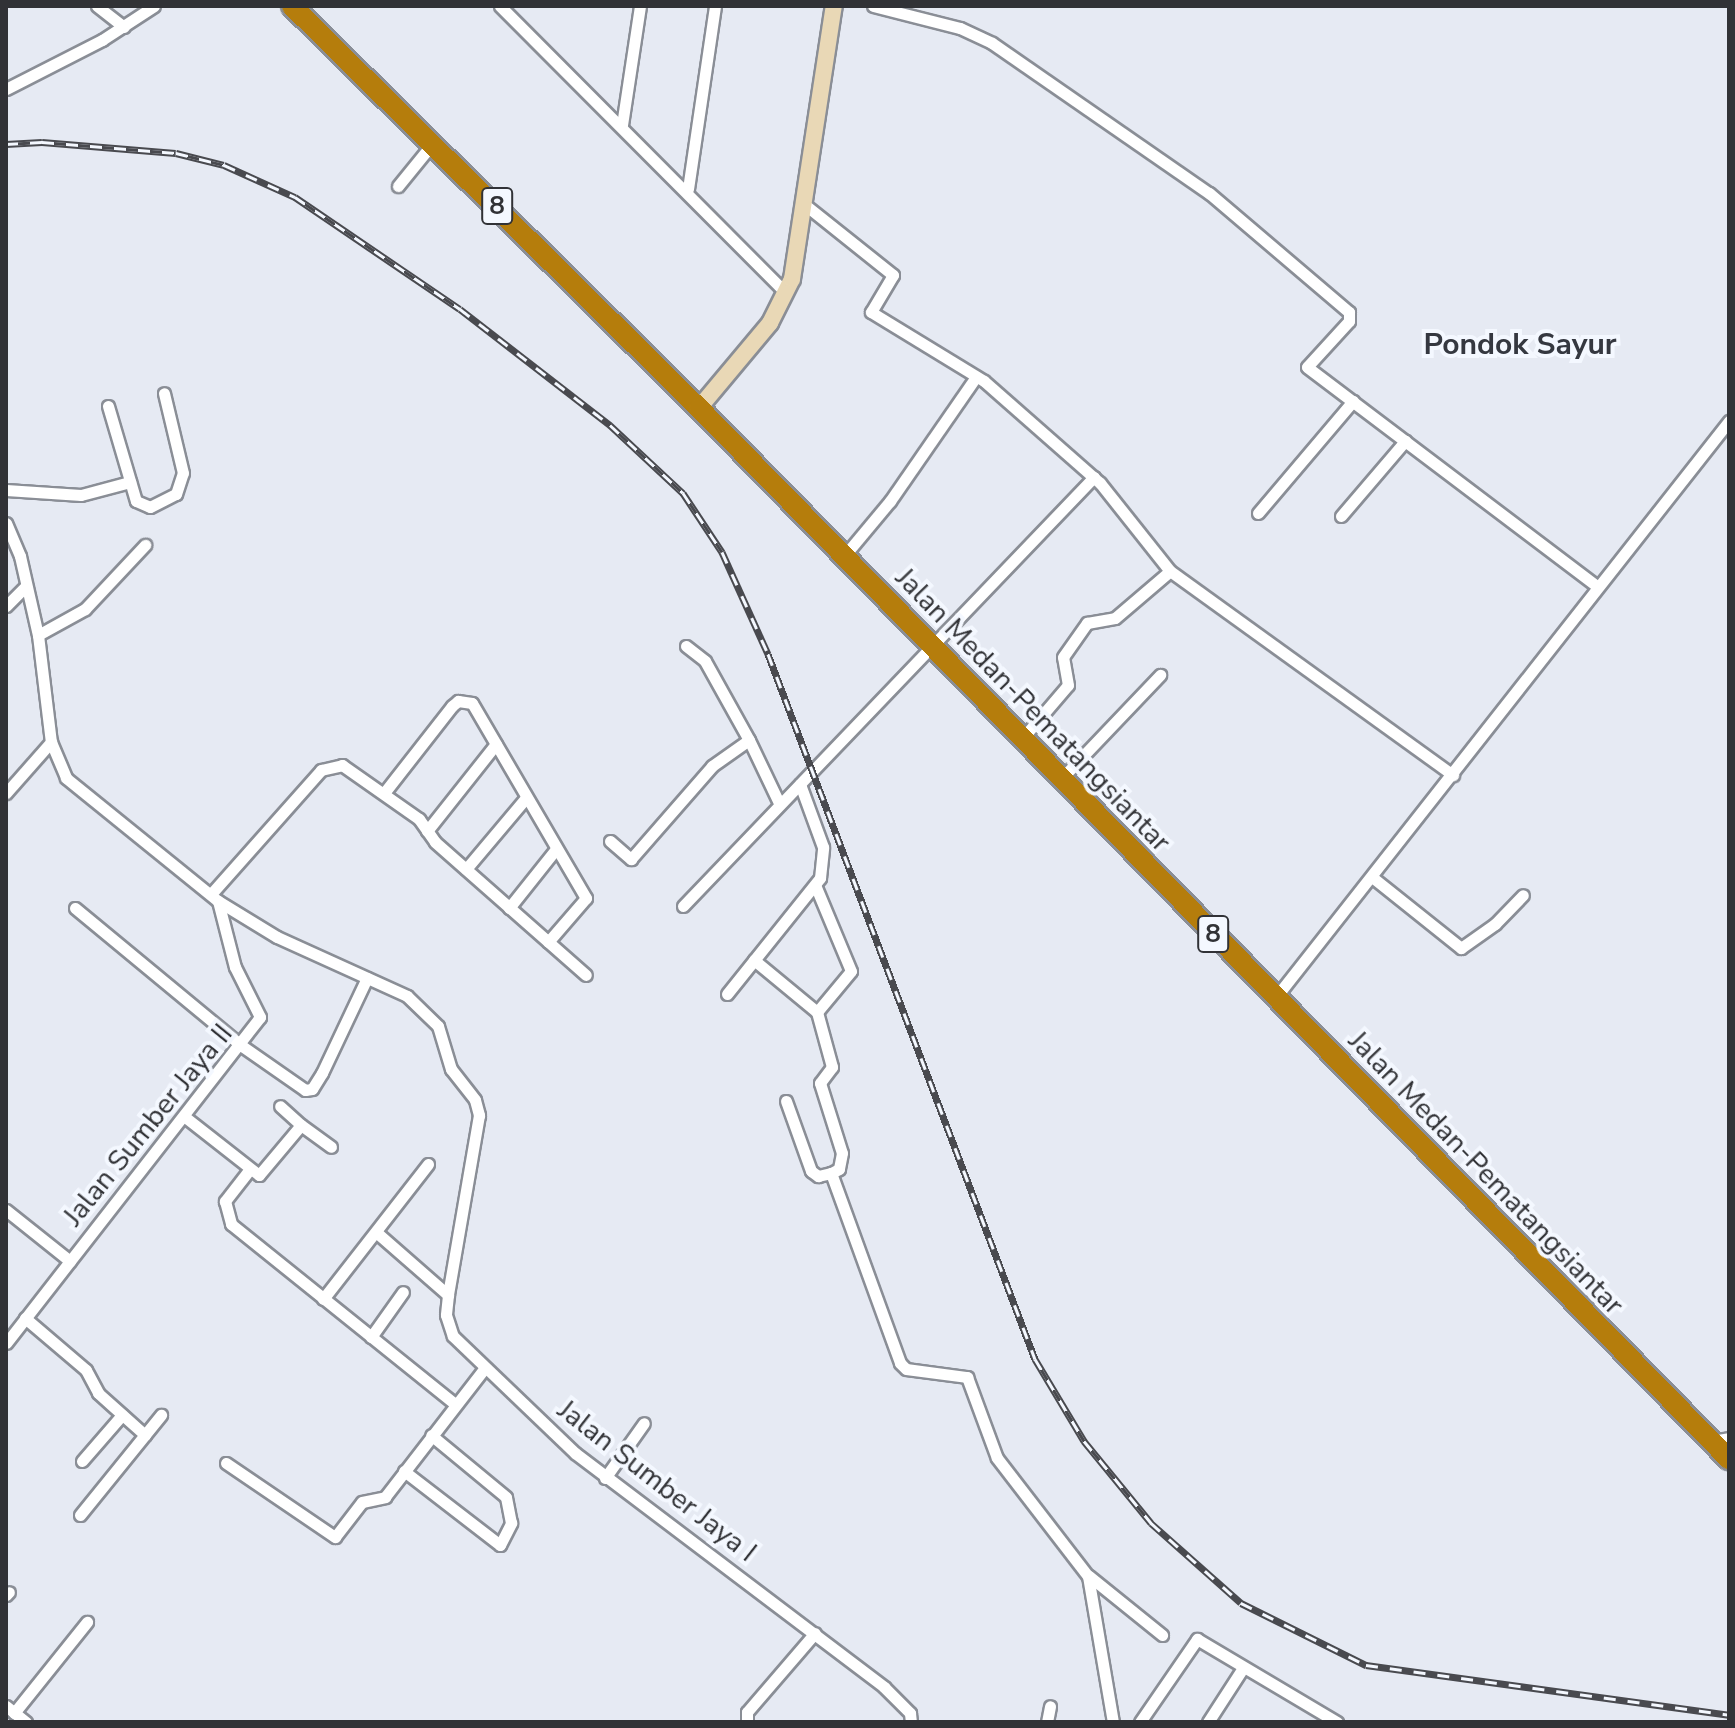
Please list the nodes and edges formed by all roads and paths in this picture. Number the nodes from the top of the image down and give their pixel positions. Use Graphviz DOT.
graph roads {
  1 [pos="97,6"];
  2 [pos="154,6"];
  3 [pos="292,6"];
  4 [pos="500,6"];
  5 [pos="640,6"];
  6 [pos="715,6"];
  7 [pos="834,6"];
  8 [pos="873,6"];
  9 [pos="124,27"];
  10 [pos="6,89"];
  11 [pos="622,125"];
  12 [pos="433,143"];
  13 [pos="398,186"];
  14 [pos="688,189"];
  15 [pos="804,204"];
  16 [pos="786,293"];
  17 [pos="976,377"];
  18 [pos="164,393"];
  19 [pos="1353,401"];
  20 [pos="108,406"];
  21 [pos="699,408"];
  22 [pos="1729,421"];
  23 [pos="1405,441"];
  24 [pos="1094,477"];
  25 [pos="130,482"];
  26 [pos="6,490"];
  27 [pos="1258,513"];
  28 [pos="1341,516"];
  29 [pos="6,523"];
  30 [pos="145,545"];
  31 [pos="845,555"];
  32 [pos="1170,571"];
  33 [pos="26,586"];
  34 [pos="1597,586"];
  35 [pos="6,606"];
  36 [pos="38,635"];
  37 [pos="686,646"];
  38 [pos="934,650"];
  39 [pos="1160,675"];
  40 [pos="749,740"];
  41 [pos="1021,740"];
  42 [pos="51,742"];
  43 [pos="496,744"];
  44 [pos="1453,775"];
  45 [pos="1060,780"];
  46 [pos="800,784"];
  47 [pos="6,793"];
  48 [pos="384,793"];
  49 [pos="525,799"];
  50 [pos="779,803"];
  51 [pos="427,831"];
  52 [pos="610,841"];
  53 [pos="556,849"];
  54 [pos="466,869"];
  55 [pos="1372,877"];
  56 [pos="815,885"];
  57 [pos="1523,895"];
  58 [pos="215,898"];
  59 [pos="683,906"];
  60 [pos="75,908"];
  61 [pos="509,908"];
  62 [pos="548,942"];
  63 [pos="754,960"];
  64 [pos="586,975"];
  65 [pos="367,978"];
  66 [pos="727,994"];
  67 [pos="1276,997"];
  68 [pos="817,1012"];
  69 [pos="242,1046"];
  70 [pos="786,1101"];
  71 [pos="280,1106"];
  72 [pos="185,1117"];
  73 [pos="301,1125"];
  74 [pos="331,1147"];
  75 [pos="428,1164"];
  76 [pos="250,1169"];
  77 [pos="831,1173"];
  78 [pos="6,1210"];
  79 [pos="376,1232"];
  80 [pos="70,1261"];
  81 [pos="403,1292"];
  82 [pos="448,1295"];
  83 [pos="323,1299"];
  84 [pos="25,1318"];
  85 [pos="371,1337"];
  86 [pos="7,1341"];
  87 [pos="484,1369"];
  88 [pos="455,1404"];
  89 [pos="122,1415"];
  90 [pos="161,1415"];
  91 [pos="644,1423"];
  92 [pos="145,1435"];
  93 [pos="431,1435"];
  94 [pos="1721,1440"];
  95 [pos="1729,1459"];
  96 [pos="82,1461"];
  97 [pos="226,1463"];
  98 [pos="404,1471"];
  99 [pos="605,1478"];
  100 [pos="80,1515"];
  101 [pos="1088,1576"];
  102 [pos="87,1622"];
  103 [pos="815,1633"];
  104 [pos="1162,1635"];
  105 [pos="1243,1668"];
  106 [pos="1050,1706"];
  107 [pos="10,1709"];
  108 [pos="1320,1719"];
  109 [pos="26,1722"];
  110 [pos="747,1722"];
  111 [pos="911,1722"];
  112 [pos="1047,1722"];
  113 [pos="1113,1722"];
  114 [pos="1140,1722"];
  115 [pos="1208,1722"];
  116 [pos="1337,1722"];
  1 -- 9 [label="street"];
  2 -- 9 [label="street"];
  3 -- 12 [label="highway, Jalan Medan-Pematangsiantar / 8"];
  4 -- 11 [label="street"];
  5 -- 11 [label="street"];
  6 -- 14 [label="street"];
  7 -- 15 [label="main road"];
  8 -- 19 [label="street"];
  9 -- 10 [label="street"];
  11 -- 14 [label="street"];
  12 -- 13 [label="street"];
  12 -- 21 [label="highway, Jalan Medan-Pematangsiantar / 8"];
  14 -- 16 [label="street"];
  15 -- 16 [label="main road"];
  15 -- 17 [label="street"];
  16 -- 21 [label="main road"];
  17 -- 24 [label="street"];
  17 -- 31 [label="street"];
  18 -- 25 [label="street"];
  19 -- 23 [label="street"];
  19 -- 27 [label="street"];
  20 -- 25 [label="street"];
  21 -- 31 [label="highway, Jalan Medan-Pematangsiantar / 8"];
  22 -- 34 [label="street"];
  23 -- 28 [label="street"];
  23 -- 34 [label="street"];
  24 -- 32 [label="street"];
  24 -- 38 [label="street"];
  25 -- 26 [label="street"];
  29 -- 33 [label="street"];
  30 -- 36 [label="street"];
  31 -- 38 [label="highway, Jalan Medan-Pematangsiantar / 8"];
  32 -- 41 [label="street"];
  32 -- 44 [label="street"];
  33 -- 35 [label="street"];
  33 -- 36 [label="street"];
  34 -- 44 [label="street"];
  36 -- 42 [label="street"];
  37 -- 40 [label="street"];
  38 -- 41 [label="highway, Jalan Medan-Pematangsiantar / 8"];
  38 -- 46 [label="street"];
  39 -- 45 [label="street"];
  40 -- 50 [label="street"];
  40 -- 52 [label="street"];
  41 -- 45 [label="highway, Jalan Medan-Pematangsiantar / 8"];
  42 -- 47 [label="street"];
  42 -- 58 [label="street"];
  43 -- 48 [label="street"];
  43 -- 49 [label="street"];
  43 -- 51 [label="street"];
  44 -- 55 [label="street"];
  45 -- 67 [label="highway, Jalan Medan-Pematangsiantar / 8"];
  46 -- 50 [label="street"];
  46 -- 56 [label="street"];
  48 -- 51 [label="street"];
  48 -- 58 [label="street"];
  49 -- 53 [label="street"];
  49 -- 54 [label="street"];
  50 -- 59 [label="street"];
  51 -- 54 [label="street"];
  53 -- 61 [label="street"];
  53 -- 62 [label="street"];
  54 -- 61 [label="street"];
  55 -- 57 [label="street"];
  55 -- 67 [label="street"];
  56 -- 63 [label="street"];
  56 -- 68 [label="street"];
  58 -- 65 [label="street, Jalan Sumber Jaya I"];
  58 -- 69 [label="street, Jalan Sumber Jaya II"];
  60 -- 69 [label="street"];
  61 -- 62 [label="street"];
  62 -- 64 [label="street"];
  63 -- 66 [label="street"];
  63 -- 68 [label="street"];
  65 -- 69 [label="street"];
  65 -- 82 [label="street, Jalan Sumber Jaya I"];
  67 -- 94 [label="highway, Jalan Medan-Pematangsiantar / 8"];
  68 -- 77 [label="street"];
  69 -- 72 [label="street, Jalan Sumber Jaya II"];
  70 -- 77 [label="street"];
  71 -- 73 [label="street"];
  72 -- 76 [label="street"];
  72 -- 80 [label="street, Jalan Sumber Jaya II"];
  73 -- 74 [label="street"];
  73 -- 76 [label="street"];
  75 -- 79 [label="street"];
  76 -- 83 [label="street"];
  77 -- 101 [label="street"];
  78 -- 80 [label="street"];
  79 -- 82 [label="street"];
  79 -- 83 [label="street"];
  80 -- 84 [label="street, Jalan Sumber Jaya II"];
  81 -- 85 [label="street"];
  82 -- 87 [label="street, Jalan Sumber Jaya I"];
  83 -- 85 [label="street"];
  84 -- 86 [label="street, Jalan Sumber Jaya II"];
  84 -- 89 [label="street"];
  85 -- 88 [label="street"];
  87 -- 88 [label="street"];
  87 -- 99 [label="street, Jalan Sumber Jaya I"];
  88 -- 93 [label="street"];
  89 -- 92 [label="street"];
  89 -- 96 [label="street"];
  90 -- 92 [label="street"];
  91 -- 99 [label="street"];
  92 -- 100 [label="street"];
  93 -- 98 [label="street"];
  93 -- 98 [label="street"];
  94 -- 95 [label="highway, Jalan Medan-Pematangsiantar / 8"];
  97 -- 98 [label="street"];
  99 -- 103 [label="street, Jalan Sumber Jaya I"];
  101 -- 104 [label="street"];
  101 -- 113 [label="street"];
  102 -- 107 [label="street"];
  103 -- 110 [label="street"];
  103 -- 111 [label="street, Jalan Sumber Jaya I"];
  105 -- 108 [label="street"];
  105 -- 114 [label="street"];
  105 -- 115 [label="street"];
  106 -- 112 [label="street"];
  107 -- 109 [label="street"];
  108 -- 116 [label="street"];
}
